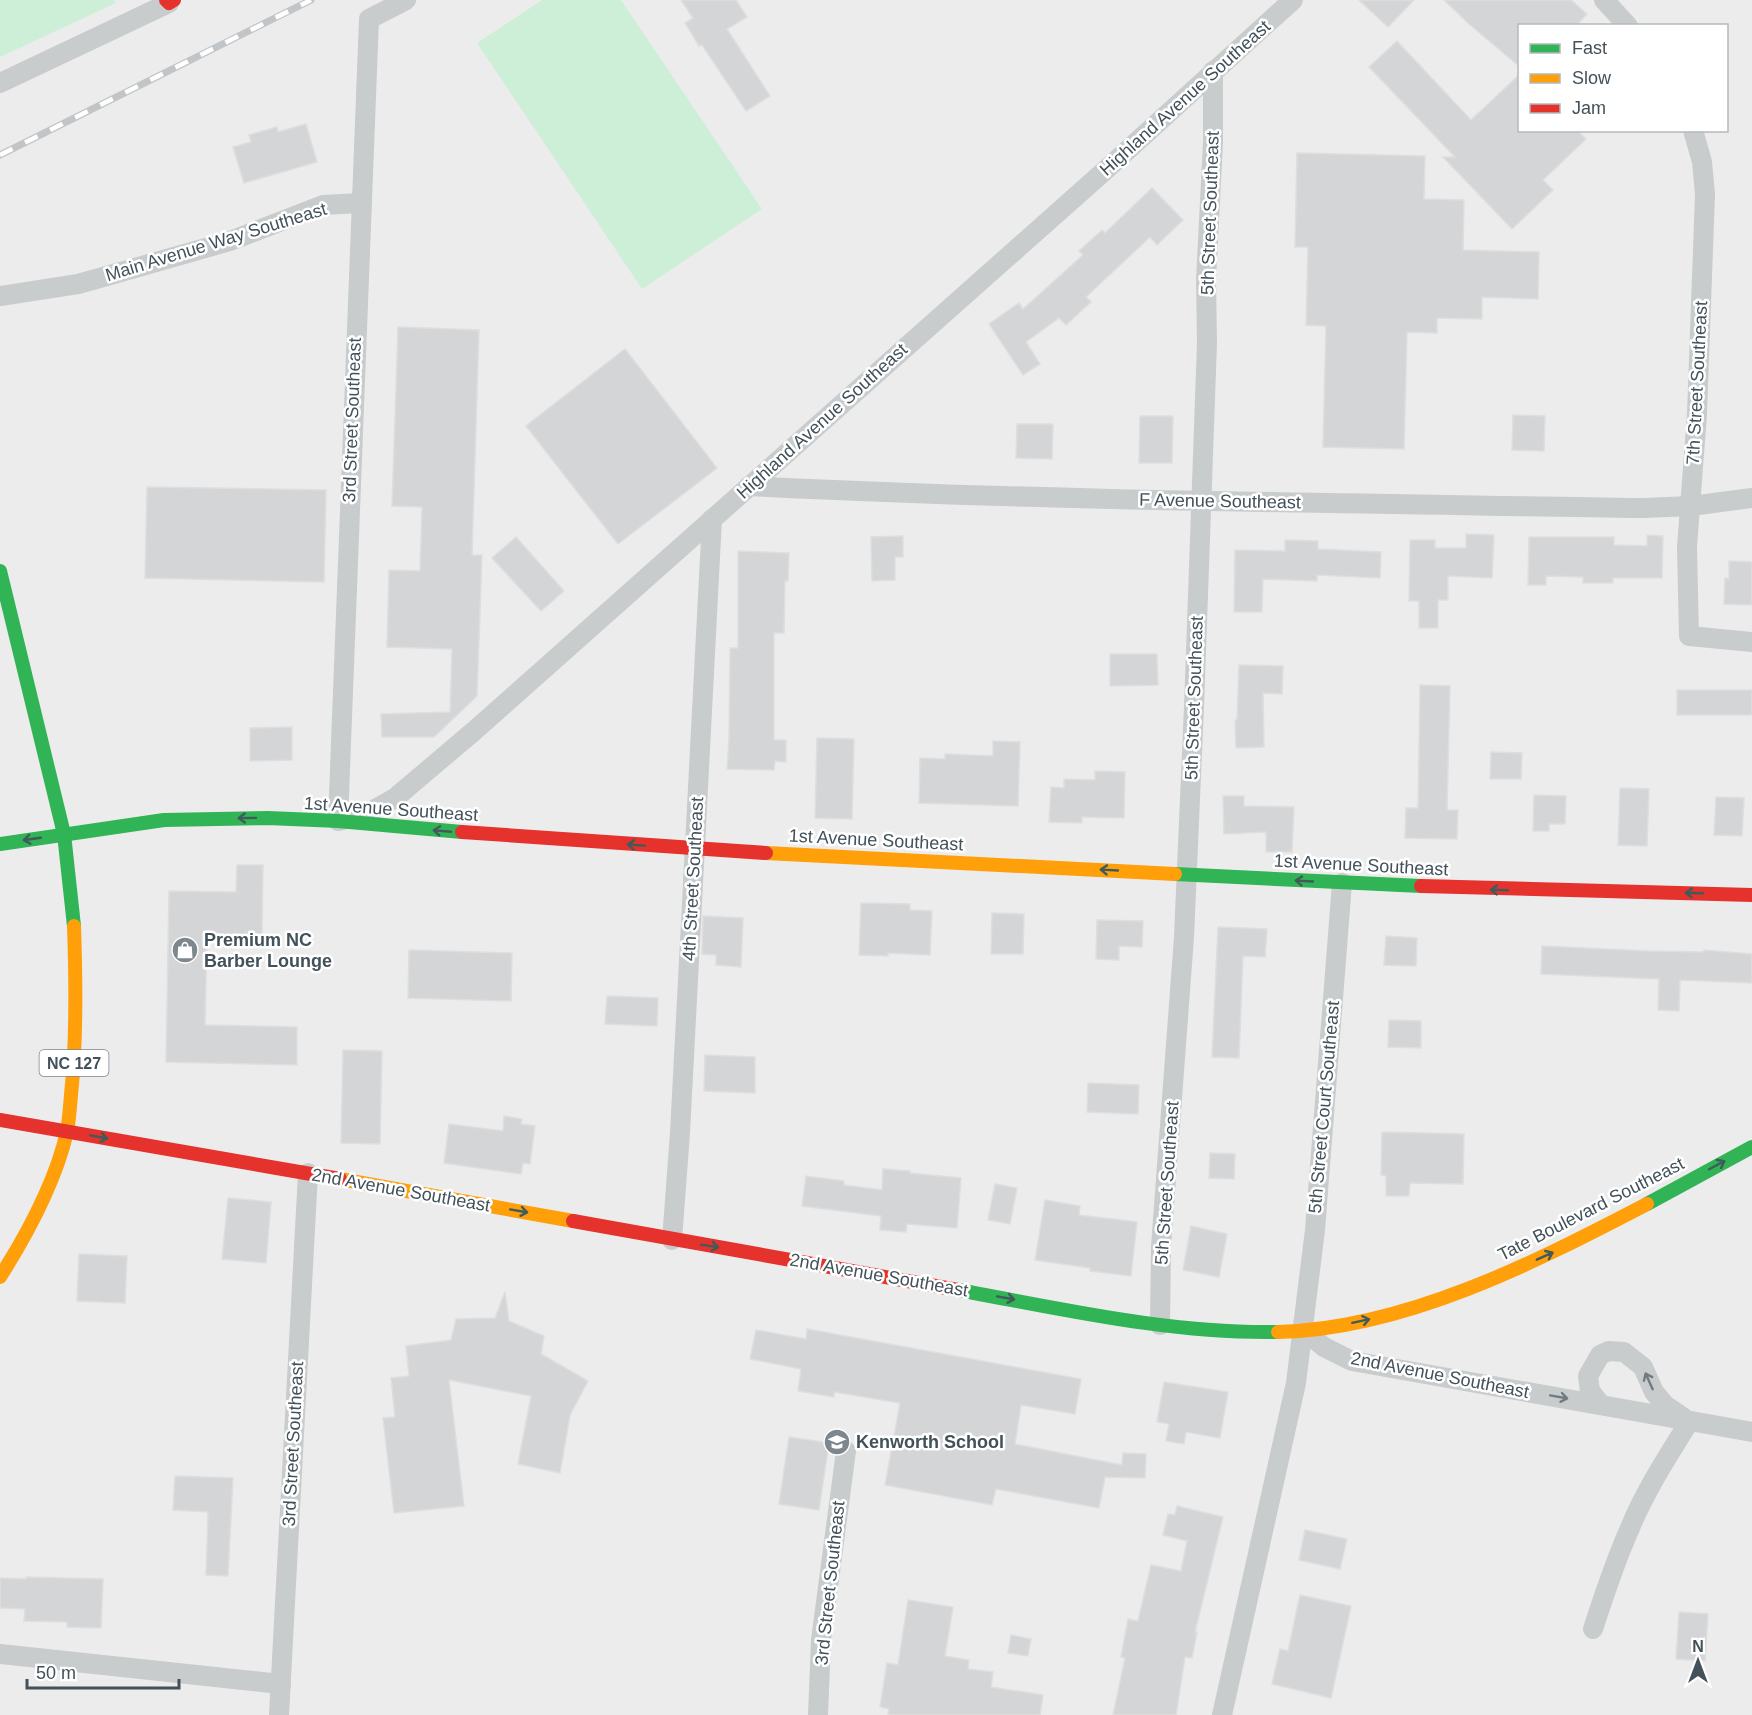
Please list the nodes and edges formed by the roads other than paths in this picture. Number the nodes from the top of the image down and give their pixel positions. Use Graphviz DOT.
graph roads {
  1 [pos="406,0"];
  2 [pos="1293,0"];
  3 [pos="1604,0"];
  4 [pos="170,1"];
  5 [pos="1626,24"];
  6 [pos="1213,71"];
  7 [pos="0,83"];
  8 [pos="1694,132"];
  9 [pos="361,203"];
  10 [pos="0,296"];
  11 [pos="749,486"];
  12 [pos="1752,498"];
  13 [pos="1202,501"];
  14 [pos="1691,506"];
  15 [pos="712,519"];
  16 [pos="0,571"];
  17 [pos="1752,642"];
  18 [pos="338,821"];
  19 [pos="64,834"];
  20 [pos="0,844"];
  21 [pos="695,849"];
  22 [pos="1186,875"];
  23 [pos="1342,883"];
  24 [pos="1752,896"];
  25 [pos="0,1120"];
  26 [pos="67,1131"];
  27 [pos="1752,1147"];
  28 [pos="308,1173"];
  29 [pos="672,1240"];
  30 [pos="0,1277"];
  31 [pos="1160,1325"];
  32 [pos="1304,1330"];
  33 [pos="1601,1405"];
  34 [pos="1689,1422"];
  35 [pos="1752,1432"];
  36 [pos="846,1451"];
  37 [pos="1593,1629"];
  38 [pos="0,1654"];
  39 [pos="281,1684"];
  40 [pos="279,1715"];
  41 [pos="818,1715"];
  42 [pos="1222,1715"];
  1 -- 9 [label="street, 3rd Street Southeast"];
  2 -- 6 [label="street, Highland Avenue Southeast"];
  3 -- 5 [label="street"];
  4 -- 7 [label="street"];
  6 -- 11 [label="street, Highland Avenue Southeast"];
  6 -- 13 [label="street, 5th Street Southeast"];
  8 -- 14 [label="street, 7th Street Southeast"];
  9 -- 10 [label="street, Main Avenue Way Southeast"];
  9 -- 18 [label="street, 3rd Street Southeast"];
  11 -- 13 [label="street, F Avenue Southeast"];
  11 -- 15 [label="street, Highland Avenue Southeast"];
  12 -- 14 [label="street, F Avenue Southeast"];
  13 -- 14 [label="street, F Avenue Southeast"];
  13 -- 22 [label="street, 5th Street Southeast"];
  14 -- 17 [label="street, 7th Street Southeast"];
  15 -- 18 [label="street, Highland Avenue Southeast"];
  15 -- 21 [label="street, 4th Street Southeast"];
  16 -- 19 [label="main road, NC 127"];
  18 -- 19 [label="main road, 1st Avenue Southeast, one-way"];
  21 -- 18 [label="main road, 1st Avenue Southeast, one-way"];
  19 -- 20 [label="main road, 1st Avenue Southeast, one-way"];
  19 -- 26 [label="main road, NC 127"];
  22 -- 21 [label="main road, 1st Avenue Southeast, one-way"];
  21 -- 29 [label="street, 4th Street Southeast"];
  23 -- 22 [label="main road, 1st Avenue Southeast, one-way"];
  22 -- 31 [label="street, 5th Street Southeast"];
  24 -- 23 [label="main road, 1st Avenue Southeast, one-way"];
  23 -- 32 [label="street, 5th Street Court Southeast"];
  25 -- 26 [label="main road, 2nd Avenue Southeast"];
  26 -- 28 [label="main road, 2nd Avenue Southeast, one-way"];
  26 -- 30 [label="main road, NC 127"];
  32 -- 27 [label="main road, Tate Boulevard Southeast, one-way"];
  28 -- 29 [label="main road, 2nd Avenue Southeast, one-way"];
  28 -- 39 [label="street, 3rd Street Southeast"];
  29 -- 31 [label="main road, 2nd Avenue Southeast, one-way"];
  31 -- 32 [label="main road, 2nd Avenue Southeast"];
  32 -- 33 [label="street, 2nd Avenue Southeast, one-way"];
  32 -- 42 [label="street"];
  33 -- 34 [label="street, 2nd Avenue Southeast"];
  34 -- 33 [label="street, one-way"];
  34 -- 35 [label="street, 2nd Avenue Southeast"];
  34 -- 37 [label="street"];
  36 -- 41 [label="street, 3rd Street Southeast"];
  38 -- 39 [label="street"];
  39 -- 40 [label="street, 3rd Street Southeast"];
}
